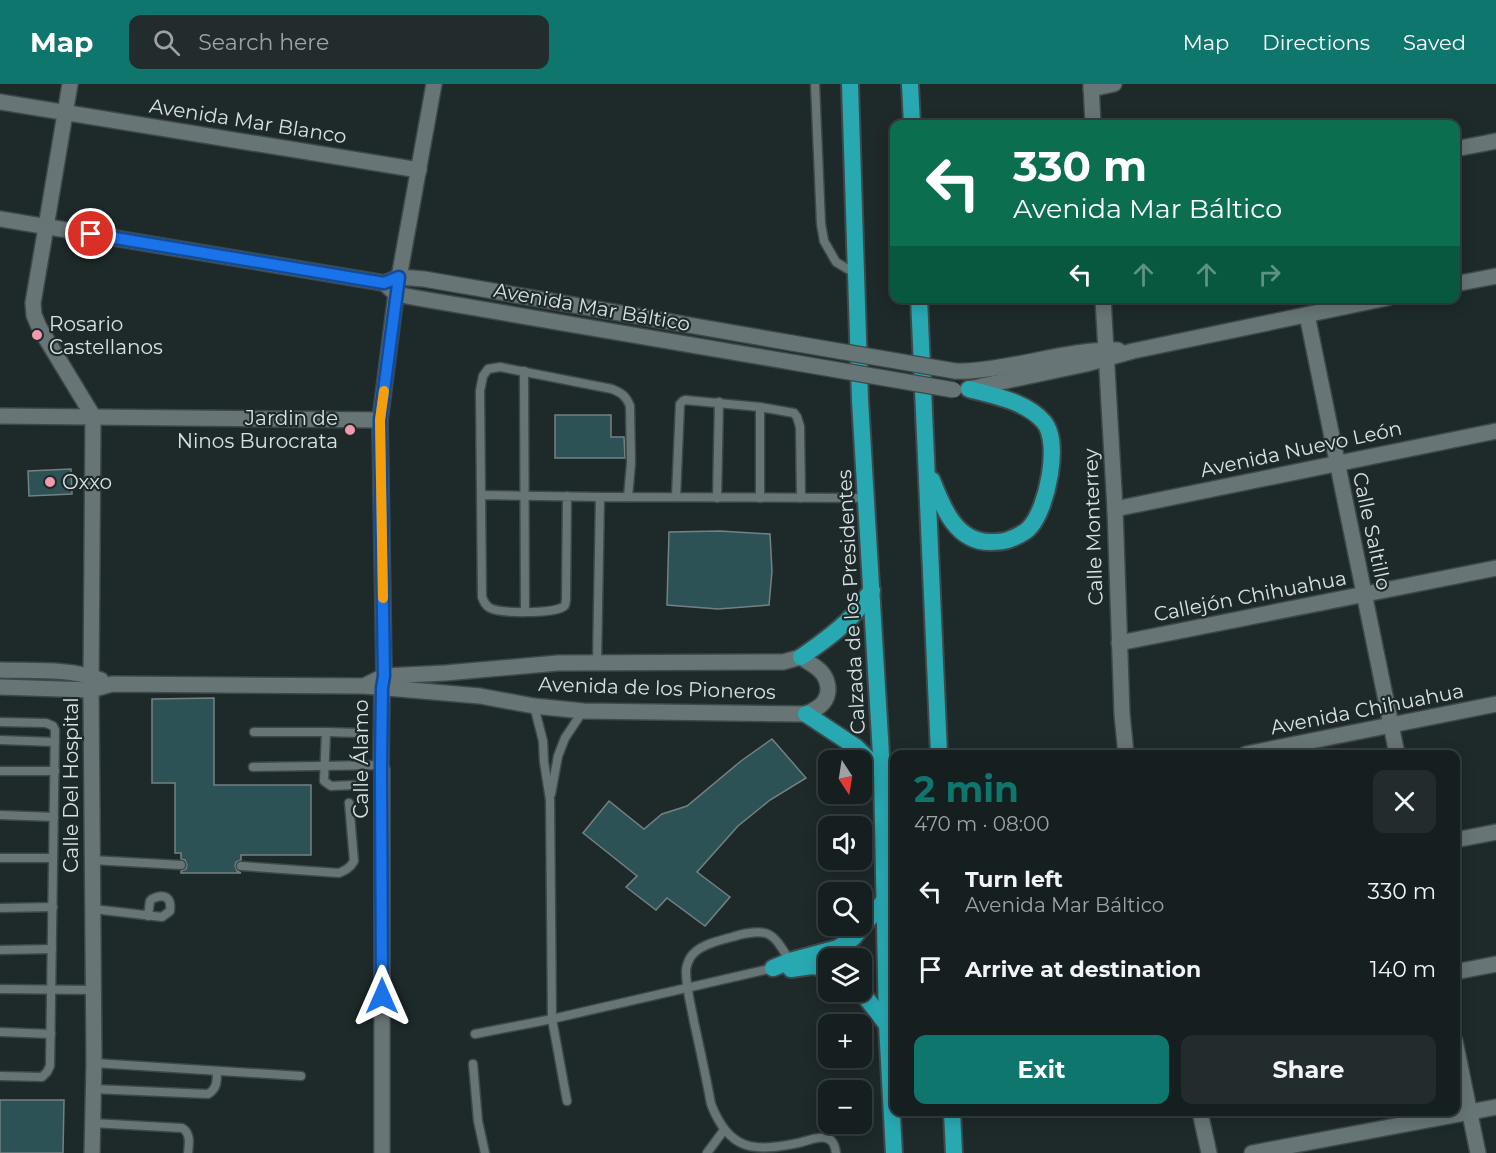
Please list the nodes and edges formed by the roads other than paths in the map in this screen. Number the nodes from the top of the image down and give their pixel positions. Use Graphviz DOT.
graph roads {
  1 [pos="70,84"];
  2 [pos="434,84"];
  3 [pos="815,84"];
  4 [pos="850,84"];
  5 [pos="910,84"];
  6 [pos="1114,84"];
  7 [pos="1091,86"];
  8 [pos="0,102"];
  9 [pos="65,112"];
  10 [pos="912,120"];
  11 [pos="1093,120"];
  12 [pos="1496,141"];
  13 [pos="1460,148"];
  14 [pos="418,170"];
  15 [pos="0,219"];
  16 [pos="46,227"];
  17 [pos="856,274"];
  18 [pos="1496,276"];
  19 [pos="399,277"];
  20 [pos="384,283"];
  21 [pos="1460,283"];
  22 [pos="396,294"];
  23 [pos="919,303"];
  24 [pos="1103,303"];
  25 [pos="1363,303"];
  26 [pos="1307,315"];
  27 [pos="1106,355"];
  28 [pos="524,371"];
  29 [pos="962,390"];
  30 [pos="718,402"];
  31 [pos="760,407"];
  32 [pos="0,416"];
  33 [pos="93,416"];
  34 [pos="380,420"];
  35 [pos="1496,431"];
  36 [pos="1337,463"];
  37 [pos="926,466"];
  38 [pos="481,495"];
  39 [pos="524,496"];
  40 [pos="567,496"];
  41 [pos="600,497"];
  42 [pos="628,497"];
  43 [pos="676,497"];
  44 [pos="717,498"];
  45 [pos="760,498"];
  46 [pos="801,498"];
  47 [pos="866,498"];
  48 [pos="1115,509"];
  49 [pos="1496,568"];
  50 [pos="872,590"];
  51 [pos="1364,594"];
  52 [pos="525,612"];
  53 [pos="1119,643"];
  54 [pos="801,657"];
  55 [pos="597,662"];
  56 [pos="0,670"];
  57 [pos="480,671"];
  58 [pos="383,682"];
  59 [pos="92,683"];
  60 [pos="0,687"];
  61 [pos="480,696"];
  62 [pos="1496,704"];
  63 [pos="534,706"];
  64 [pos="583,711"];
  65 [pos="806,714"];
  66 [pos="0,722"];
  67 [pos="1391,725"];
  68 [pos="254,732"];
  69 [pos="326,732"];
  70 [pos="360,733"];
  71 [pos="0,740"];
  72 [pos="55,741"];
  73 [pos="939,750"];
  74 [pos="1126,750"];
  75 [pos="1266,750"];
  76 [pos="1395,750"];
  77 [pos="381,765"];
  78 [pos="325,766"];
  79 [pos="253,767"];
  80 [pos="0,771"];
  81 [pos="55,771"];
  82 [pos="882,772"];
  83 [pos="354,784"];
  84 [pos="550,800"];
  85 [pos="349,803"];
  86 [pos="0,815"];
  87 [pos="54,817"];
  88 [pos="1496,832"];
  89 [pos="1460,839"];
  90 [pos="0,858"];
  91 [pos="53,858"];
  92 [pos="92,860"];
  93 [pos="181,865"];
  94 [pos="241,866"];
  95 [pos="884,901"];
  96 [pos="53,907"];
  97 [pos="0,908"];
  98 [pos="93,909"];
  99 [pos="148,916"];
  100 [pos="52,949"];
  101 [pos="0,950"];
  102 [pos="790,961"];
  103 [pos="1496,964"];
  104 [pos="818,967"];
  105 [pos="772,968"];
  106 [pos="1460,971"];
  107 [pos="687,988"];
  108 [pos="0,989"];
  109 [pos="52,990"];
  110 [pos="93,990"];
  111 [pos="870,1002"];
  112 [pos="552,1018"];
  113 [pos="887,1024"];
  114 [pos="0,1032"];
  115 [pos="51,1034"];
  116 [pos="475,1034"];
  117 [pos="94,1064"];
  118 [pos="473,1064"];
  119 [pos="1460,1066"];
  120 [pos="217,1071"];
  121 [pos="0,1076"];
  122 [pos="301,1076"];
  123 [pos="890,1079"];
  124 [pos="93,1089"];
  125 [pos="567,1101"];
  126 [pos="1496,1107"];
  127 [pos="1469,1112"];
  128 [pos="1460,1114"];
  129 [pos="892,1116"];
  130 [pos="952,1116"];
  131 [pos="1201,1116"];
  132 [pos="1448,1116"];
  133 [pos="92,1123"];
  134 [pos="724,1130"];
  135 [pos="797,1143"];
  136 [pos="760,1151"];
  137 [pos="92,1153"];
  138 [pos="188,1153"];
  139 [pos="382,1153"];
  140 [pos="485,1153"];
  141 [pos="706,1153"];
  142 [pos="798,1153"];
  143 [pos="837,1153"];
  144 [pos="894,1153"];
  145 [pos="954,1153"];
  146 [pos="1209,1153"];
  147 [pos="1252,1153"];
  148 [pos="1478,1153"];
  1 -- 9 [label="street"];
  2 -- 14 [label="street, Calle Álamo"];
  3 -- 17 [label="lane"];
  4 -- 17 [label="highway, Calzada de los Presidentes"];
  5 -- 10 [label="highway"];
  6 -- 7 [label="street"];
  7 -- 11 [label="street"];
  8 -- 9 [label="street, Avenida Mar Blanco"];
  9 -- 14 [label="street, Avenida Mar Blanco"];
  9 -- 16 [label="street"];
  12 -- 13 [label="street"];
  14 -- 19 [label="street, Calle Álamo"];
  15 -- 16 [label="street"];
  16 -- 20 [label="street"];
  16 -- 33 [label="street"];
  17 -- 47 [label="highway, Calzada de los Presidentes"];
  18 -- 21 [label="street"];
  19 -- 20 [label="street, Avenida Mar Báltico"];
  19 -- 22 [label="street, Calle Álamo"];
  19 -- 27 [label="street, Avenida Mar Báltico, bridge"];
  20 -- 22 [label="street"];
  22 -- 29 [label="street, Avenida Mar Báltico, bridge"];
  22 -- 34 [label="street, Calle Álamo"];
  23 -- 37 [label="highway"];
  24 -- 27 [label="street, Calle Monterrey"];
  25 -- 26 [label="street"];
  26 -- 27 [label="street"];
  26 -- 36 [label="street, Calle Saltillo"];
  27 -- 29 [label="street"];
  27 -- 48 [label="street, Calle Monterrey"];
  28 -- 38 [label="lane"];
  28 -- 39 [label="lane"];
  28 -- 42 [label="lane"];
  29 -- 37 [label="highway"];
  30 -- 31 [label="lane"];
  30 -- 43 [label="lane"];
  30 -- 44 [label="lane"];
  31 -- 45 [label="lane"];
  31 -- 46 [label="lane"];
  32 -- 33 [label="street"];
  33 -- 34 [label="street"];
  33 -- 59 [label="street, Calle Del Hospital"];
  34 -- 58 [label="street, Calle Álamo"];
  35 -- 36 [label="street, Avenida Nuevo León"];
  36 -- 48 [label="street, Avenida Nuevo León"];
  36 -- 51 [label="street, Calle Saltillo"];
  37 -- 73 [label="highway"];
  38 -- 39 [label="lane"];
  38 -- 52 [label="lane"];
  39 -- 40 [label="lane"];
  39 -- 52 [label="lane"];
  40 -- 41 [label="lane"];
  40 -- 52 [label="lane"];
  41 -- 42 [label="lane"];
  41 -- 55 [label="lane"];
  42 -- 43 [label="lane"];
  43 -- 44 [label="lane"];
  44 -- 45 [label="lane"];
  45 -- 46 [label="lane"];
  46 -- 47 [label="lane"];
  47 -- 50 [label="highway, Calzada de los Presidentes"];
  48 -- 53 [label="street, Calle Monterrey"];
  49 -- 51 [label="street, Callejón Chihuahua"];
  50 -- 54 [label="highway"];
  50 -- 82 [label="highway, Calzada de los Presidentes"];
  51 -- 53 [label="street, Callejón Chihuahua"];
  51 -- 67 [label="street, Calle Saltillo"];
  53 -- 74 [label="street, Calle Monterrey"];
  54 -- 55 [label="street, Avenida de los Pioneros"];
  54 -- 65 [label="street"];
  55 -- 57 [label="street, Avenida de los Pioneros"];
  56 -- 59 [label="street, Avenida de los Pioneros"];
  57 -- 58 [label="street, Avenida de los Pioneros"];
  57 -- 61 [label="street"];
  58 -- 59 [label="street, Avenida de los Pioneros"];
  58 -- 61 [label="street, Avenida de los Pioneros"];
  58 -- 77 [label="street, Calle Álamo"];
  59 -- 60 [label="street, Avenida de los Pioneros"];
  59 -- 92 [label="street, Calle Del Hospital"];
  61 -- 63 [label="street, Avenida de los Pioneros"];
  62 -- 67 [label="street, Avenida Chihuahua"];
  63 -- 64 [label="street, Avenida de los Pioneros"];
  63 -- 84 [label="lane"];
  64 -- 65 [label="street, Avenida de los Pioneros"];
  64 -- 84 [label="lane"];
  65 -- 82 [label="highway"];
  66 -- 72 [label="lane"];
  67 -- 75 [label="street, Avenida Chihuahua"];
  67 -- 76 [label="street, Calle Saltillo"];
  68 -- 69 [label="lane"];
  69 -- 70 [label="lane"];
  69 -- 78 [label="lane"];
  71 -- 72 [label="lane"];
  72 -- 81 [label="lane"];
  77 -- 78 [label="lane"];
  77 -- 139 [label="street, Calle Álamo"];
  78 -- 79 [label="lane"];
  78 -- 83 [label="lane"];
  80 -- 81 [label="lane"];
  81 -- 87 [label="lane"];
  82 -- 95 [label="highway, Calzada de los Presidentes"];
  84 -- 112 [label="lane"];
  85 -- 94 [label="lane"];
  86 -- 87 [label="lane"];
  87 -- 91 [label="lane"];
  88 -- 89 [label="street"];
  90 -- 91 [label="lane"];
  91 -- 96 [label="lane"];
  92 -- 93 [label="lane"];
  92 -- 98 [label="street, Calle Del Hospital"];
  95 -- 102 [label="highway"];
  95 -- 113 [label="highway, Calzada de los Presidentes"];
  96 -- 97 [label="lane"];
  96 -- 100 [label="lane"];
  98 -- 99 [label="lane"];
  98 -- 110 [label="street, Calle Del Hospital"];
  100 -- 101 [label="lane"];
  100 -- 109 [label="lane"];
  102 -- 105 [label="highway"];
  102 -- 107 [label="lane"];
  103 -- 106 [label="street"];
  104 -- 105 [label="highway"];
  105 -- 107 [label="lane"];
  107 -- 112 [label="lane"];
  107 -- 134 [label="lane"];
  108 -- 109 [label="lane"];
  109 -- 110 [label="lane"];
  109 -- 115 [label="lane"];
  110 -- 117 [label="street, Calle Del Hospital"];
  111 -- 113 [label="highway"];
  112 -- 116 [label="lane"];
  112 -- 125 [label="lane"];
  113 -- 123 [label="highway, Calzada de los Presidentes"];
  114 -- 115 [label="lane"];
  115 -- 121 [label="lane"];
  117 -- 120 [label="lane"];
  117 -- 124 [label="street, Calle Del Hospital"];
  118 -- 140 [label="lane"];
  119 -- 127 [label="street"];
  120 -- 122 [label="lane"];
  120 -- 124 [label="lane"];
  124 -- 133 [label="street, Calle Del Hospital"];
  126 -- 127 [label="street"];
  127 -- 128 [label="street"];
  127 -- 148 [label="street"];
  129 -- 144 [label="highway, Calzada de los Presidentes"];
  130 -- 145 [label="highway"];
  131 -- 146 [label="street"];
  132 -- 147 [label="street"];
  133 -- 137 [label="street, Calle Del Hospital"];
  133 -- 138 [label="lane"];
  134 -- 136 [label="lane"];
  134 -- 141 [label="lane"];
  135 -- 136 [label="lane"];
  135 -- 142 [label="lane"];
  135 -- 143 [label="lane"];
}
